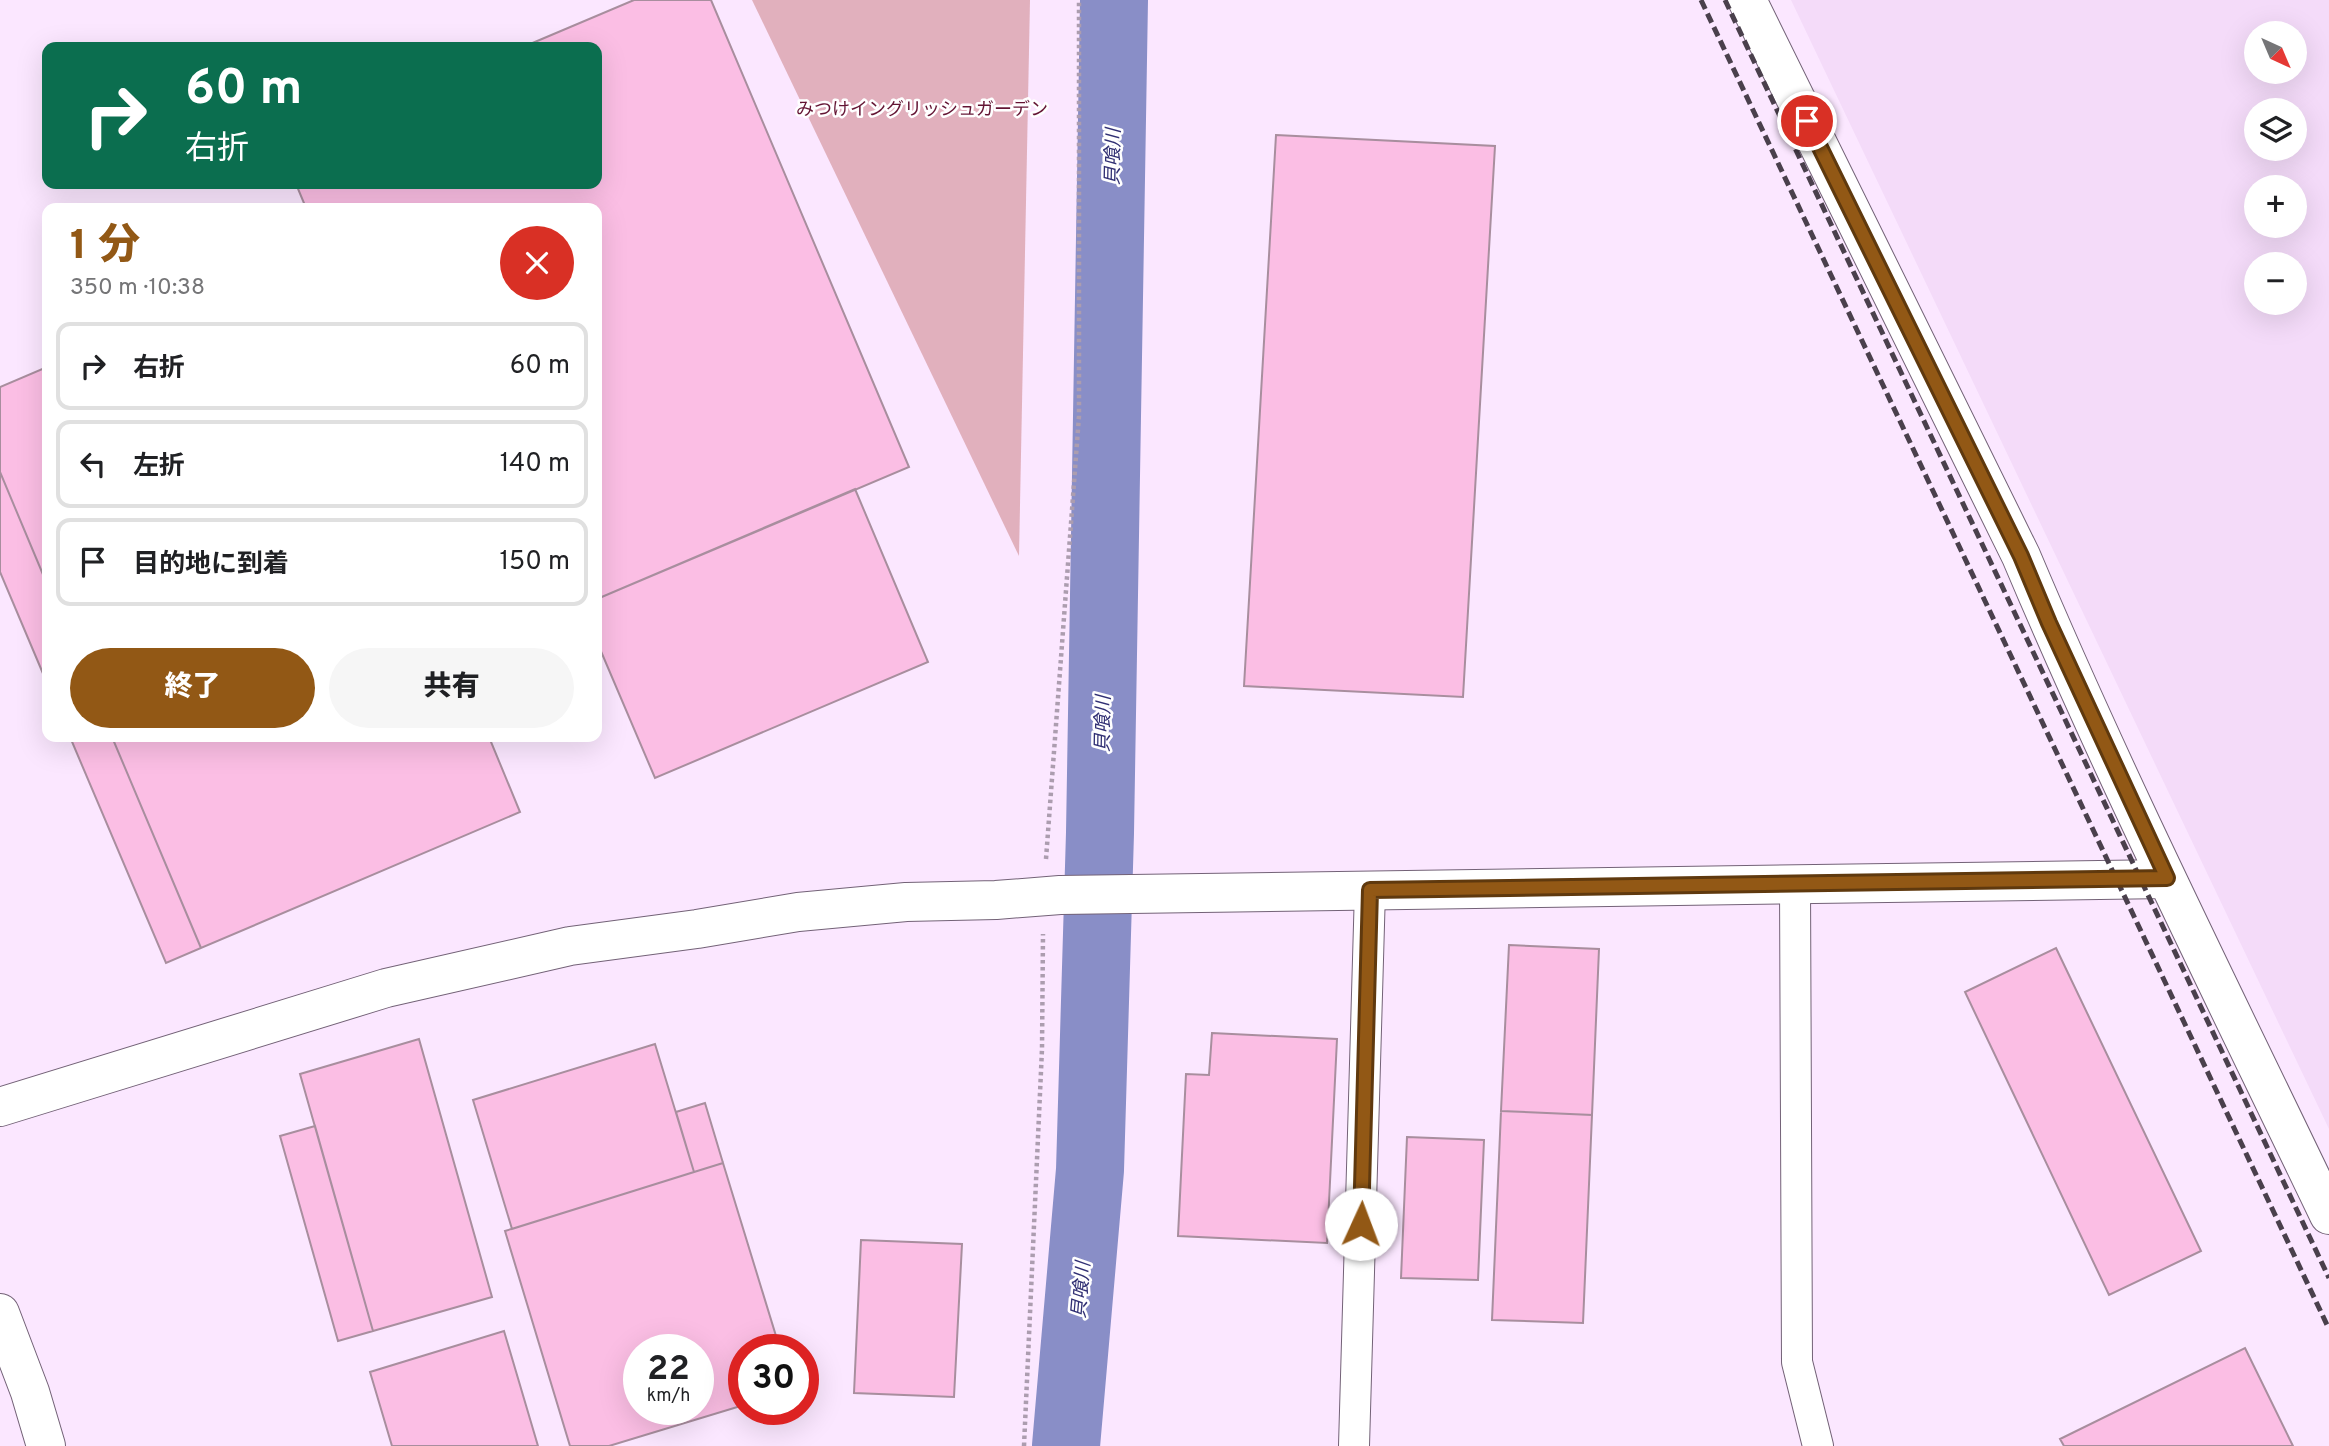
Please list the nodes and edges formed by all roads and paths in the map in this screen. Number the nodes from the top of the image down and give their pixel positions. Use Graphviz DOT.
graph roads {
  1 [pos="1079,0"];
  2 [pos="1747,0"];
  3 [pos="2167,878"];
  4 [pos="1795,885"];
  5 [pos="1370,890"];
  6 [pos="1052,896"];
  7 [pos="0,1107"];
  8 [pos="2329,1215"];
  9 [pos="0,1313"];
  10 [pos="46,1446"];
  11 [pos="1024,1446"];
  12 [pos="1354,1446"];
  13 [pos="1818,1446"];
  1 -- 6 [label="path"];
  2 -- 3 [label="street"];
  3 -- 4 [label="street"];
  3 -- 8 [label="street"];
  4 -- 5 [label="street"];
  4 -- 13 [label="street"];
  5 -- 6 [label="street"];
  5 -- 12 [label="street"];
  6 -- 7 [label="street"];
  6 -- 11 [label="path"];
  9 -- 10 [label="street"];
}
